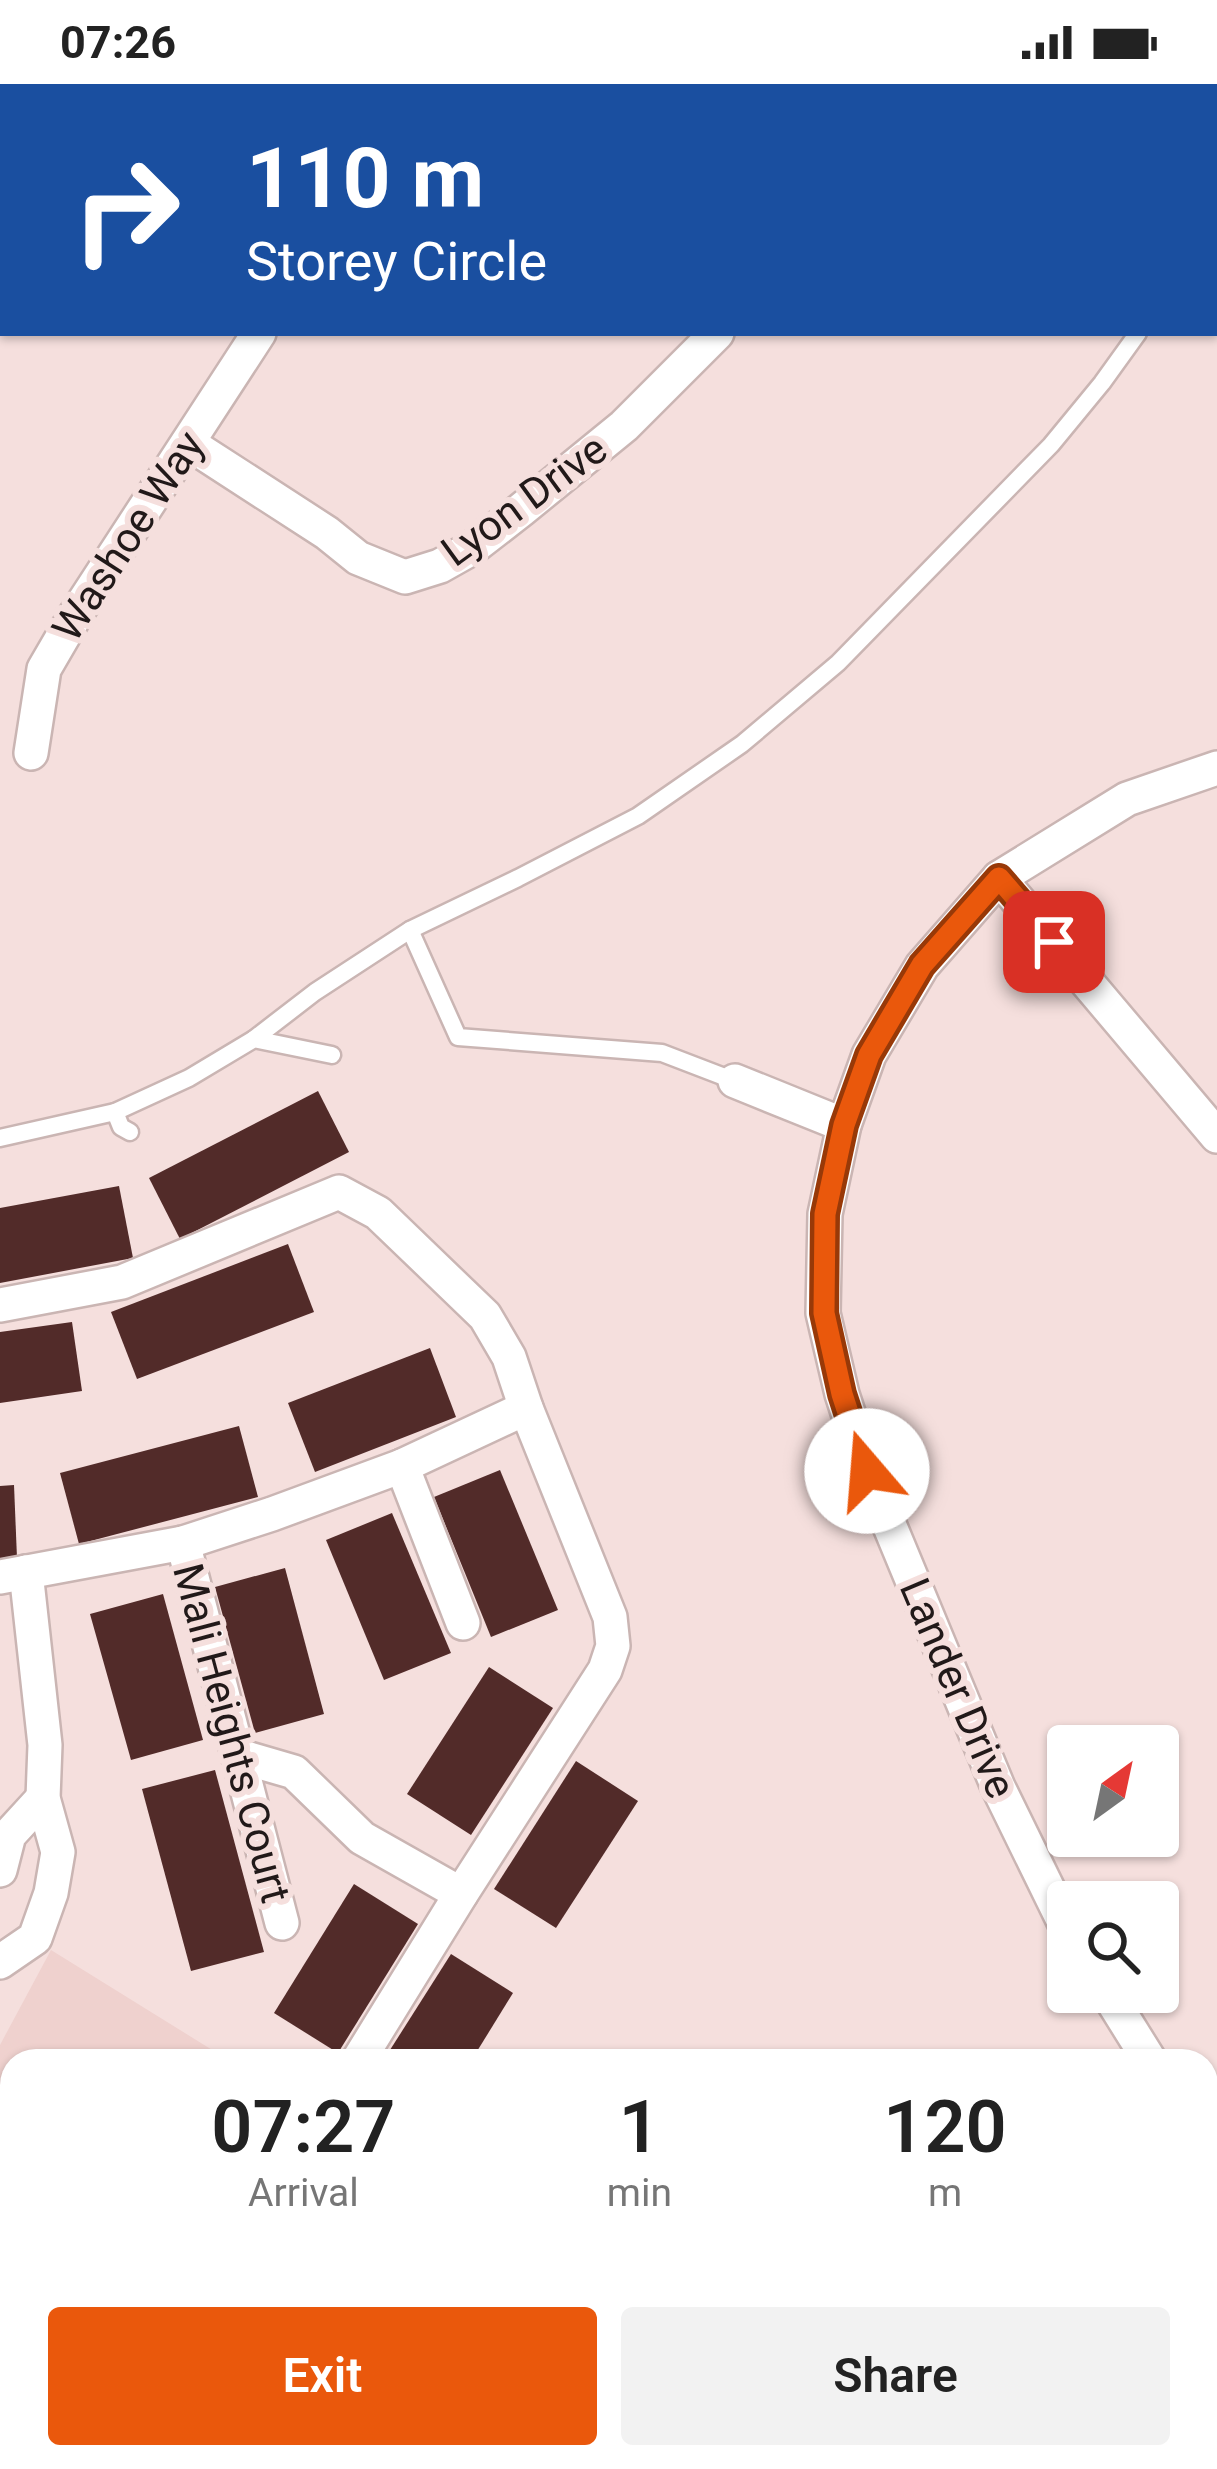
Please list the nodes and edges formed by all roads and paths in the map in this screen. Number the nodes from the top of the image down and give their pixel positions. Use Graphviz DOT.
graph roads {
  1 [pos="257,336"];
  2 [pos="714,336"];
  3 [pos="1136,336"];
  4 [pos="188,442"];
  5 [pos="31,753"];
  6 [pos="1217,768"];
  7 [pos="999,878"];
  8 [pos="410,930"];
  9 [pos="254,1039"];
  10 [pos="332,1055"];
  11 [pos="735,1081"];
  12 [pos="115,1112"];
  13 [pos="844,1125"];
  14 [pos="130,1132"];
  15 [pos="1217,1136"];
  16 [pos="0,1138"];
  17 [pos="0,1305"];
  18 [pos="526,1408"];
  19 [pos="402,1466"];
  20 [pos="183,1543"];
  21 [pos="13,1575"];
  22 [pos="463,1623"];
  23 [pos="239,1756"];
  24 [pos="43,1798"];
  25 [pos="0,1870"];
  26 [pos="1047,1887"];
  27 [pos="460,1894"];
  28 [pos="282,1923"];
  29 [pos="0,1962"];
  30 [pos="1120,2013"];
  31 [pos="365,2049"];
  32 [pos="1143,2049"];
  1 -- 4 [label="street, Washoe Way"];
  2 -- 4 [label="street, Lyon Drive"];
  3 -- 8 [label="lane"];
  4 -- 5 [label="street, Washoe Way"];
  6 -- 7 [label="street, Lander Drive"];
  7 -- 13 [label="street, Lander Drive"];
  7 -- 15 [label="street"];
  8 -- 9 [label="lane"];
  8 -- 11 [label="lane"];
  9 -- 10 [label="lane"];
  9 -- 12 [label="lane"];
  11 -- 13 [label="street"];
  12 -- 14 [label="lane"];
  12 -- 16 [label="lane"];
  13 -- 26 [label="street, Lander Drive"];
  17 -- 18 [label="street"];
  18 -- 19 [label="street"];
  18 -- 27 [label="street"];
  19 -- 20 [label="street"];
  19 -- 22 [label="street"];
  20 -- 21 [label="street"];
  20 -- 23 [label="street, Mali Heights Court"];
  21 -- 24 [label="street"];
  23 -- 27 [label="street"];
  23 -- 28 [label="street, Mali Heights Court"];
  24 -- 25 [label="street"];
  24 -- 29 [label="street"];
  27 -- 31 [label="street"];
  30 -- 32 [label="street"];
}
